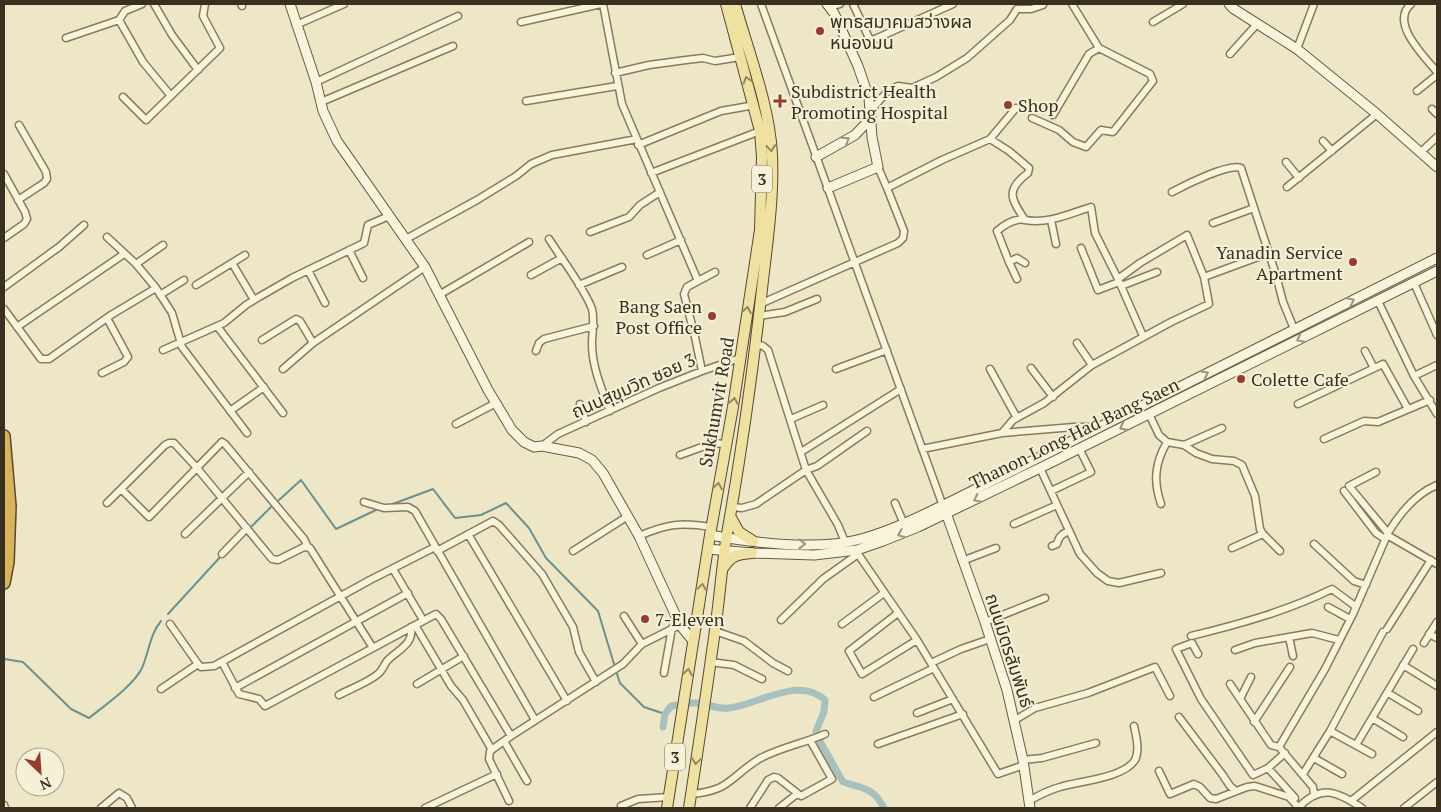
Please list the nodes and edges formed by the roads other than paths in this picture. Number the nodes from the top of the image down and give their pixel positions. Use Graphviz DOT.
graph roads {
  1 [pos="142,4"];
  2 [pos="154,4"];
  3 [pos="205,4"];
  4 [pos="290,4"];
  5 [pos="344,4"];
  6 [pos="602,4"];
  7 [pos="726,4"];
  8 [pos="735,4"];
  9 [pos="761,4"];
  10 [pos="840,4"];
  11 [pos="853,4"];
  12 [pos="953,4"];
  13 [pos="1072,4"];
  14 [pos="1184,4"];
  15 [pos="1229,4"];
  16 [pos="1314,4"];
  17 [pos="1411,4"];
  18 [pos="828,5"];
  19 [pos="1043,5"];
  20 [pos="458,16"];
  21 [pos="119,20"];
  22 [pos="521,22"];
  23 [pos="1153,22"];
  24 [pos="1257,24"];
  25 [pos="296,25"];
  26 [pos="66,38"];
  27 [pos="453,46"];
  28 [pos="1099,48"];
  29 [pos="1297,49"];
  30 [pos="1230,54"];
  31 [pos="740,57"];
  32 [pos="198,70"];
  33 [pos="615,73"];
  34 [pos="1437,74"];
  35 [pos="316,82"];
  36 [pos="617,86"];
  37 [pos="1417,91"];
  38 [pos="171,96"];
  39 [pos="123,97"];
  40 [pos="526,101"];
  41 [pos="321,102"];
  42 [pos="755,106"];
  43 [pos="1016,108"];
  44 [pos="871,114"];
  45 [pos="1377,114"];
  46 [pos="1054,115"];
  47 [pos="1032,118"];
  48 [pos="19,125"];
  49 [pos="760,131"];
  50 [pos="1437,137"];
  51 [pos="990,139"];
  52 [pos="1323,141"];
  53 [pos="638,142"];
  54 [pos="1332,152"];
  55 [pos="1421,152"];
  56 [pos="816,157"];
  57 [pos="1286,162"];
  58 [pos="1437,167"];
  59 [pos="878,168"];
  60 [pos="651,173"];
  61 [pos="4,174"];
  62 [pos="1299,178"];
  63 [pos="1287,187"];
  64 [pos="828,188"];
  65 [pos="887,188"];
  66 [pos="660,192"];
  67 [pos="1172,192"];
  68 [pos="18,200"];
  69 [pos="1254,208"];
  70 [pos="390,216"];
  71 [pos="1025,220"];
  72 [pos="1051,220"];
  73 [pos="1213,223"];
  74 [pos="84,224"];
  75 [pos="590,232"];
  76 [pos="107,237"];
  77 [pos="4,238"];
  78 [pos="406,239"];
  79 [pos="550,239"];
  80 [pos="681,240"];
  81 [pos="529,242"];
  82 [pos="1056,244"];
  83 [pos="164,245"];
  84 [pos="1081,248"];
  85 [pos="349,250"];
  86 [pos="1269,252"];
  87 [pos="124,254"];
  88 [pos="646,254"];
  89 [pos="245,255"];
  90 [pos="562,258"];
  91 [pos="1437,258"];
  92 [pos="855,262"];
  93 [pos="1010,262"];
  94 [pos="232,263"];
  95 [pos="1025,263"];
  96 [pos="136,264"];
  97 [pos="425,267"];
  98 [pos="622,267"];
  99 [pos="308,270"];
  100 [pos="1437,271"];
  101 [pos="715,272"];
  102 [pos="1157,272"];
  103 [pos="531,275"];
  104 [pos="1204,277"];
  105 [pos="364,278"];
  106 [pos="1017,279"];
  107 [pos="184,280"];
  108 [pos="698,280"];
  109 [pos="1119,282"];
  110 [pos="1414,283"];
  111 [pos="196,285"];
  112 [pos="579,285"];
  113 [pos="4,287"];
  114 [pos="156,288"];
  115 [pos="160,295"];
  116 [pos="439,295"];
  117 [pos="817,299"];
  118 [pos="254,300"];
  119 [pos="1378,300"];
  120 [pos="326,303"];
  121 [pos="760,304"];
  122 [pos="4,309"];
  123 [pos="759,316"];
  124 [pos="107,318"];
  125 [pos="217,326"];
  126 [pos="594,326"];
  127 [pos="17,327"];
  128 [pos="1294,329"];
  129 [pos="1437,335"];
  130 [pos="1143,336"];
  131 [pos="262,340"];
  132 [pos="179,342"];
  133 [pos="313,343"];
  134 [pos="1077,343"];
  135 [pos="756,344"];
  136 [pos="163,350"];
  137 [pos="887,350"];
  138 [pos="536,351"];
  139 [pos="1365,351"];
  140 [pos="740,358"];
  141 [pos="1092,365"];
  142 [pos="1437,366"];
  143 [pos="990,368"];
  144 [pos="1031,368"];
  145 [pos="1374,368"];
  146 [pos="283,369"];
  147 [pos="836,369"];
  148 [pos="702,371"];
  149 [pos="102,373"];
  150 [pos="1414,376"];
  151 [pos="264,387"];
  152 [pos="901,389"];
  153 [pos="1053,396"];
  154 [pos="1430,400"];
  155 [pos="496,403"];
  156 [pos="580,404"];
  157 [pos="1298,404"];
  158 [pos="823,405"];
  159 [pos="1408,409"];
  160 [pos="230,411"];
  161 [pos="610,411"];
  162 [pos="283,413"];
  163 [pos="1149,414"];
  164 [pos="1437,414"];
  165 [pos="1016,418"];
  166 [pos="791,419"];
  167 [pos="586,422"];
  168 [pos="456,424"];
  169 [pos="1099,427"];
  170 [pos="1222,428"];
  171 [pos="867,431"];
  172 [pos="247,433"];
  173 [pos="1002,433"];
  174 [pos="4,436"];
  175 [pos="1324,439"];
  176 [pos="1167,442"];
  177 [pos="725,444"];
  178 [pos="1184,445"];
  179 [pos="542,446"];
  180 [pos="1079,448"];
  181 [pos="922,449"];
  182 [pos="801,452"];
  183 [pos="680,455"];
  184 [pos="196,468"];
  185 [pos="1040,468"];
  186 [pos="806,470"];
  187 [pos="249,472"];
  188 [pos="1376,472"];
  189 [pos="1437,485"];
  190 [pos="121,489"];
  191 [pos="1051,491"];
  192 [pos="1344,491"];
  193 [pos="222,498"];
  194 [pos="108,502"];
  195 [pos="364,502"];
  196 [pos="896,504"];
  197 [pos="1162,504"];
  198 [pos="1057,505"];
  199 [pos="944,510"];
  200 [pos="731,512"];
  201 [pos="628,516"];
  202 [pos="904,524"];
  203 [pos="1014,524"];
  204 [pos="246,528"];
  205 [pos="1069,531"];
  206 [pos="710,532"];
  207 [pos="185,534"];
  208 [pos="468,534"];
  209 [pos="1263,534"];
  210 [pos="639,536"];
  211 [pos="1387,536"];
  212 [pos="726,538"];
  213 [pos="753,541"];
  214 [pos="844,542"];
  215 [pos="1314,544"];
  216 [pos="1052,546"];
  217 [pos="308,547"];
  218 [pos="996,548"];
  219 [pos="1232,548"];
  220 [pos="436,549"];
  221 [pos="708,549"];
  222 [pos="573,551"];
  223 [pos="724,551"];
  224 [pos="1280,551"];
  225 [pos="857,552"];
  226 [pos="752,553"];
  227 [pos="222,554"];
  228 [pos="962,560"];
  229 [pos="1434,562"];
  230 [pos="393,569"];
  231 [pos="722,571"];
  232 [pos="1161,573"];
  233 [pos="4,583"];
  234 [pos="1366,584"];
  235 [pos="408,593"];
  236 [pos="884,593"];
  237 [pos="341,596"];
  238 [pos="1045,598"];
  239 [pos="1355,606"];
  240 [pos="1328,607"];
  241 [pos="898,612"];
  242 [pos="624,616"];
  243 [pos="1350,619"];
  244 [pos="423,620"];
  245 [pos="781,620"];
  246 [pos="357,621"];
  247 [pos="985,622"];
  248 [pos="1437,622"];
  249 [pos="170,624"];
  250 [pos="842,624"];
  251 [pos="413,626"];
  252 [pos="676,626"];
  253 [pos="715,631"];
  254 [pos="1429,634"];
  255 [pos="1191,636"];
  256 [pos="1289,638"];
  257 [pos="1437,638"];
  258 [pos="990,639"];
  259 [pos="917,640"];
  260 [pos="1339,640"];
  261 [pos="693,641"];
  262 [pos="1424,642"];
  263 [pos="642,644"];
  264 [pos="373,648"];
  265 [pos="1413,649"];
  266 [pos="1235,650"];
  267 [pos="1198,654"];
  268 [pos="464,656"];
  269 [pos="1293,656"];
  270 [pos="222,662"];
  271 [pos="710,662"];
  272 [pos="198,664"];
  273 [pos="1403,665"];
  274 [pos="932,666"];
  275 [pos="1290,667"];
  276 [pos="442,670"];
  277 [pos="788,671"];
  278 [pos="664,673"];
  279 [pos="1251,677"];
  280 [pos="762,679"];
  281 [pos="596,682"];
  282 [pos="417,684"];
  283 [pos="1230,684"];
  284 [pos="1437,686"];
  285 [pos="235,688"];
  286 [pos="162,689"];
  287 [pos="1388,693"];
  288 [pos="339,695"];
  289 [pos="1170,696"];
  290 [pos="874,697"];
  291 [pos="953,699"];
  292 [pos="1240,699"];
  293 [pos="567,701"];
  294 [pos="1418,711"];
  295 [pos="917,713"];
  296 [pos="962,714"];
  297 [pos="1179,717"];
  298 [pos="1372,718"];
  299 [pos="535,720"];
  300 [pos="1015,720"];
  301 [pos="1254,722"];
  302 [pos="1134,726"];
  303 [pos="1330,731"];
  304 [pos="1437,732"];
  305 [pos="825,734"];
  306 [pos="511,736"];
  307 [pos="1403,737"];
  308 [pos="813,739"];
  309 [pos="504,741"];
  310 [pos="1096,743"];
  311 [pos="878,744"];
  312 [pos="1356,745"];
  313 [pos="1280,746"];
  314 [pos="492,750"];
  315 [pos="1285,753"];
  316 [pos="1372,754"];
  317 [pos="1314,758"];
  318 [pos="1024,762"];
  319 [pos="1268,768"];
  320 [pos="1159,771"];
  321 [pos="497,774"];
  322 [pos="1303,774"];
  323 [pos="1342,774"];
  324 [pos="527,781"];
  325 [pos="1437,782"];
  326 [pos="1236,791"];
  327 [pos="691,794"];
  328 [pos="797,794"];
  329 [pos="1314,794"];
  330 [pos="669,797"];
  331 [pos="509,801"];
  332 [pos="1352,802"];
  333 [pos="1029,804"];
  334 [pos="4,805"];
  335 [pos="621,806"];
  336 [pos="1299,807"];
  337 [pos="5,808"];
  338 [pos="101,808"];
  339 [pos="132,808"];
  340 [pos="425,808"];
  341 [pos="667,808"];
  342 [pos="689,808"];
  343 [pos="750,808"];
  344 [pos="779,808"];
  345 [pos="1362,808"];
  346 [pos="1404,808"];
  1 -- 21 [label="street"];
  2 -- 32 [label="street"];
  3 -- 32 [label="street"];
  4 -- 25 [label="street"];
  5 -- 25 [label="street"];
  6 -- 22 [label="street"];
  6 -- 33 [label="street"];
  7 -- 31 [label="main road, Sukhumvit Road / 3"];
  8 -- 121 [label="main road, Sukhumvit Road / 3, one-way"];
  9 -- 56 [label="street"];
  10 -- 18 [label="street"];
  11 -- 12 [label="street"];
  13 -- 28 [label="street"];
  14 -- 23 [label="street"];
  15 -- 24 [label="street"];
  16 -- 29 [label="street"];
  17 -- 34 [label="street"];
  18 -- 44 [label="street"];
  19 -- 44 [label="street"];
  20 -- 35 [label="street"];
  21 -- 26 [label="street"];
  21 -- 38 [label="street"];
  24 -- 29 [label="street"];
  24 -- 30 [label="street"];
  25 -- 35 [label="street"];
  27 -- 41 [label="street"];
  28 -- 46 [label="street"];
  28 -- 47 [label="street"];
  29 -- 45 [label="street"];
  31 -- 33 [label="street"];
  42 -- 31 [label="main road, Sukhumvit Road / 3, one-way"];
  32 -- 38 [label="street"];
  33 -- 36 [label="street"];
  34 -- 37 [label="street"];
  35 -- 41 [label="street"];
  36 -- 40 [label="street"];
  36 -- 53 [label="street"];
  38 -- 39 [label="street"];
  41 -- 70 [label="street"];
  42 -- 49 [label="main road, Sukhumvit Road / 3"];
  42 -- 53 [label="street"];
  43 -- 51 [label="street"];
  56 -- 44 [label="street, one-way"];
  44 -- 59 [label="street"];
  45 -- 54 [label="street"];
  45 -- 55 [label="street"];
  48 -- 68 [label="street"];
  49 -- 60 [label="street"];
  140 -- 49 [label="main road, Sukhumvit Road / 3, one-way"];
  50 -- 55 [label="street"];
  51 -- 65 [label="street"];
  51 -- 71 [label="street"];
  52 -- 54 [label="street"];
  53 -- 60 [label="street"];
  53 -- 78 [label="street"];
  54 -- 62 [label="street"];
  55 -- 58 [label="street"];
  56 -- 64 [label="street"];
  57 -- 62 [label="street"];
  59 -- 64 [label="street"];
  59 -- 65 [label="street"];
  60 -- 66 [label="street"];
  61 -- 68 [label="street"];
  62 -- 63 [label="street"];
  64 -- 92 [label="street"];
  65 -- 92 [label="street"];
  66 -- 75 [label="street"];
  66 -- 80 [label="street"];
  67 -- 69 [label="street"];
  68 -- 77 [label="street"];
  69 -- 73 [label="street"];
  69 -- 86 [label="street"];
  70 -- 78 [label="street"];
  70 -- 85 [label="street"];
  71 -- 72 [label="street"];
  71 -- 93 [label="street"];
  72 -- 82 [label="street"];
  72 -- 109 [label="street"];
  74 -- 113 [label="street"];
  76 -- 87 [label="street"];
  78 -- 97 [label="street"];
  79 -- 90 [label="street"];
  80 -- 88 [label="street"];
  80 -- 108 [label="street"];
  81 -- 116 [label="street"];
  83 -- 96 [label="street"];
  84 -- 109 [label="street"];
  85 -- 99 [label="street"];
  85 -- 105 [label="street"];
  86 -- 104 [label="street"];
  86 -- 128 [label="street"];
  87 -- 96 [label="street"];
  87 -- 127 [label="street"];
  89 -- 94 [label="street"];
  90 -- 103 [label="street"];
  90 -- 112 [label="street"];
  128 -- 91 [label="street, Thanon Long Had Bang Saen, one-way"];
  92 -- 121 [label="street"];
  92 -- 137 [label="street"];
  93 -- 95 [label="street"];
  93 -- 106 [label="street"];
  94 -- 111 [label="street"];
  94 -- 118 [label="street"];
  96 -- 114 [label="street"];
  97 -- 116 [label="street"];
  97 -- 133 [label="street"];
  98 -- 112 [label="street"];
  99 -- 118 [label="street"];
  99 -- 120 [label="street"];
  100 -- 110 [label="street, Thanon Long Had Bang Saen"];
  101 -- 108 [label="street"];
  102 -- 109 [label="street"];
  104 -- 109 [label="street"];
  104 -- 130 [label="street"];
  107 -- 115 [label="street"];
  108 -- 148 [label="street"];
  109 -- 130 [label="street"];
  110 -- 119 [label="street, Thanon Long Had Bang Saen"];
  110 -- 129 [label="street"];
  112 -- 126 [label="street"];
  114 -- 115 [label="street"];
  114 -- 124 [label="street"];
  115 -- 132 [label="street"];
  116 -- 155 [label="street"];
  117 -- 123 [label="street"];
  118 -- 125 [label="street"];
  119 -- 150 [label="street"];
  119 -- 163 [label="street, Thanon Long Had Bang Saen, one-way"];
  121 -- 123 [label="main road, Sukhumvit Road / 3"];
  122 -- 127 [label="street"];
  123 -- 135 [label="main road, Sukhumvit Road / 3"];
  124 -- 127 [label="street"];
  124 -- 149 [label="street"];
  125 -- 132 [label="street"];
  125 -- 151 [label="street"];
  126 -- 138 [label="street"];
  126 -- 161 [label="street"];
  169 -- 128 [label="street, Thanon Long Had Bang Saen, one-way"];
  130 -- 141 [label="street"];
  131 -- 133 [label="street"];
  132 -- 136 [label="street"];
  132 -- 160 [label="street"];
  133 -- 146 [label="street"];
  134 -- 141 [label="street"];
  135 -- 166 [label="street"];
  135 -- 200 [label="main road, Sukhumvit Road / 3"];
  137 -- 147 [label="street"];
  137 -- 152 [label="street"];
  139 -- 145 [label="street"];
  140 -- 148 [label="street, ถนนสุขุมวิท ซอย 3"];
  177 -- 140 [label="main road, Sukhumvit Road / 3, one-way"];
  141 -- 153 [label="street"];
  142 -- 150 [label="street"];
  143 -- 165 [label="street"];
  144 -- 153 [label="street"];
  145 -- 157 [label="street"];
  145 -- 159 [label="street"];
  148 -- 161 [label="street, ถนนสุขุมวิท ซอย 3"];
  150 -- 154 [label="street"];
  151 -- 160 [label="street"];
  151 -- 162 [label="street"];
  152 -- 181 [label="street"];
  152 -- 182 [label="street"];
  153 -- 165 [label="street"];
  154 -- 159 [label="street"];
  154 -- 164 [label="street"];
  155 -- 168 [label="street"];
  155 -- 179 [label="street"];
  156 -- 167 [label="street"];
  158 -- 166 [label="street"];
  159 -- 175 [label="street"];
  160 -- 172 [label="street"];
  161 -- 167 [label="street, ถนนสุขุมวิท ซอย 3"];
  163 -- 176 [label="street"];
  163 -- 180 [label="street, Thanon Long Had Bang Saen, one-way"];
  165 -- 173 [label="street"];
  166 -- 182 [label="street"];
  167 -- 179 [label="street, ถนนสุขุมวิท ซอย 3"];
  169 -- 173 [label="street"];
  169 -- 199 [label="street, Thanon Long Had Bang Saen"];
  170 -- 178 [label="street"];
  171 -- 186 [label="street"];
  173 -- 181 [label="street"];
  174 -- 233 [label="highway"];
  176 -- 178 [label="street"];
  176 -- 197 [label="street"];
  177 -- 183 [label="street"];
  206 -- 177 [label="main road, Sukhumvit Road / 3, one-way"];
  178 -- 209 [label="street"];
  179 -- 201 [label="street"];
  180 -- 185 [label="street, Thanon Long Had Bang Saen"];
  180 -- 191 [label="street"];
  181 -- 199 [label="street"];
  182 -- 186 [label="street"];
  184 -- 187 [label="street"];
  184 -- 190 [label="street"];
  184 -- 190 [label="street"];
  184 -- 193 [label="street"];
  185 -- 191 [label="street"];
  185 -- 199 [label="street, Thanon Long Had Bang Saen, one-way"];
  186 -- 200 [label="street"];
  186 -- 214 [label="street"];
  187 -- 193 [label="street"];
  187 -- 217 [label="street"];
  188 -- 211 [label="street"];
  189 -- 211 [label="street"];
  190 -- 194 [label="street"];
  191 -- 198 [label="street"];
  192 -- 211 [label="street"];
  193 -- 204 [label="street"];
  193 -- 207 [label="street"];
  195 -- 220 [label="street"];
  196 -- 202 [label="street"];
  198 -- 203 [label="street"];
  198 -- 205 [label="street"];
  199 -- 202 [label="street, Thanon Long Had Bang Saen"];
  199 -- 225 [label="street, Thanon Long Had Bang Saen, one-way"];
  199 -- 228 [label="street, ถนนมิตรสัมพันธ์"];
  200 -- 212 [label="main road, Sukhumvit Road / 3"];
  200 -- 213 [label="main road"];
  201 -- 210 [label="street"];
  201 -- 222 [label="street"];
  202 -- 214 [label="street, Thanon Long Had Bang Saen"];
  204 -- 217 [label="street"];
  204 -- 227 [label="street"];
  205 -- 216 [label="street"];
  205 -- 232 [label="street"];
  206 -- 210 [label="street"];
  206 -- 212 [label="street, Thanon Long Had Bang Saen"];
  206 -- 221 [label="main road, Sukhumvit Road / 3"];
  208 -- 220 [label="street"];
  208 -- 281 [label="street"];
  208 -- 293 [label="street"];
  209 -- 219 [label="street"];
  209 -- 224 [label="street"];
  210 -- 252 [label="street"];
  211 -- 229 [label="street"];
  211 -- 234 [label="street"];
  212 -- 213 [label="street, Thanon Long Had Bang Saen"];
  212 -- 223 [label="main road, Sukhumvit Road / 3"];
  213 -- 214 [label="street, Thanon Long Had Bang Saen, one-way"];
  215 -- 234 [label="street"];
  217 -- 237 [label="street"];
  218 -- 228 [label="street"];
  220 -- 230 [label="street"];
  220 -- 299 [label="street"];
  221 -- 223 [label="street, Thanon Long Had Bang Saen"];
  261 -- 221 [label="main road, Sukhumvit Road / 3, one-way"];
  223 -- 226 [label="street, Thanon Long Had Bang Saen"];
  223 -- 231 [label="main road, Sukhumvit Road / 3"];
  225 -- 226 [label="street, Thanon Long Had Bang Saen"];
  225 -- 236 [label="street"];
  225 -- 245 [label="street"];
  226 -- 231 [label="main road"];
  228 -- 247 [label="street, ถนนมิตรสัมพันธ์"];
  229 -- 303 [label="street"];
  230 -- 235 [label="street"];
  230 -- 237 [label="street"];
  231 -- 253 [label="main road, Sukhumvit Road / 3"];
  234 -- 239 [label="street"];
  235 -- 244 [label="street"];
  235 -- 246 [label="street"];
  236 -- 241 [label="street"];
  236 -- 250 [label="street"];
  237 -- 246 [label="street"];
  237 -- 270 [label="street"];
  238 -- 247 [label="street"];
  239 -- 243 [label="street"];
  239 -- 255 [label="street"];
  240 -- 243 [label="street"];
  241 -- 259 [label="street"];
  241 -- 259 [label="street"];
  242 -- 263 [label="street"];
  243 -- 260 [label="street"];
  244 -- 251 [label="street"];
  244 -- 268 [label="street"];
  246 -- 264 [label="street"];
  246 -- 285 [label="street"];
  247 -- 258 [label="street, ถนนมิตรสัมพันธ์"];
  248 -- 254 [label="street"];
  249 -- 272 [label="street"];
  251 -- 264 [label="street"];
  251 -- 276 [label="street"];
  251 -- 288 [label="street"];
  252 -- 261 [label="street"];
  252 -- 263 [label="street"];
  252 -- 278 [label="street"];
  253 -- 271 [label="main road, Sukhumvit Road / 3"];
  253 -- 277 [label="street"];
  254 -- 257 [label="street"];
  254 -- 262 [label="street"];
  256 -- 260 [label="street"];
  256 -- 266 [label="street"];
  256 -- 269 [label="street"];
  258 -- 274 [label="street"];
  258 -- 300 [label="street, ถนนมิตรสัมพันธ์"];
  259 -- 274 [label="street"];
  260 -- 313 [label="street"];
  330 -- 261 [label="main road, Sukhumvit Road / 3, one-way"];
  263 -- 281 [label="street"];
  264 -- 285 [label="street"];
  265 -- 273 [label="street"];
  267 -- 319 [label="street"];
  268 -- 276 [label="street"];
  268 -- 306 [label="street"];
  270 -- 272 [label="street"];
  270 -- 285 [label="street"];
  271 -- 280 [label="street"];
  271 -- 327 [label="main road, Sukhumvit Road / 3, one-way"];
  272 -- 286 [label="street"];
  273 -- 284 [label="street"];
  273 -- 287 [label="street"];
  274 -- 290 [label="street"];
  274 -- 291 [label="street"];
  275 -- 301 [label="street"];
  276 -- 282 [label="street"];
  276 -- 314 [label="street"];
  279 -- 292 [label="street"];
  281 -- 293 [label="street"];
  283 -- 292 [label="street"];
  287 -- 294 [label="street"];
  287 -- 298 [label="street"];
  289 -- 300 [label="street"];
  291 -- 295 [label="street"];
  291 -- 296 [label="street"];
  292 -- 301 [label="street"];
  293 -- 299 [label="street"];
  296 -- 311 [label="street"];
  296 -- 318 [label="street"];
  297 -- 326 [label="street"];
  298 -- 307 [label="street"];
  298 -- 312 [label="street"];
  299 -- 306 [label="street"];
  300 -- 318 [label="street, ถนนมิตรสัมพันธ์"];
  301 -- 313 [label="street"];
  302 -- 333 [label="street"];
  303 -- 312 [label="street"];
  303 -- 317 [label="street"];
  304 -- 332 [label="street"];
  305 -- 308 [label="street"];
  306 -- 309 [label="street"];
  308 -- 327 [label="street"];
  308 -- 328 [label="street"];
  309 -- 314 [label="street"];
  309 -- 324 [label="street"];
  310 -- 318 [label="street"];
  312 -- 316 [label="street"];
  313 -- 315 [label="street"];
  314 -- 321 [label="street"];
  315 -- 319 [label="street"];
  315 -- 322 [label="street"];
  317 -- 322 [label="street"];
  317 -- 323 [label="street"];
  318 -- 333 [label="street, ถนนมิตรสัมพันธ์"];
  319 -- 336 [label="street"];
  320 -- 326 [label="street"];
  321 -- 331 [label="street"];
  321 -- 340 [label="street"];
  322 -- 329 [label="street"];
  325 -- 346 [label="street"];
  326 -- 336 [label="street"];
  327 -- 342 [label="main road, Sukhumvit Road / 3"];
  328 -- 343 [label="street"];
  328 -- 344 [label="street"];
  329 -- 332 [label="street"];
  329 -- 336 [label="street"];
  330 -- 335 [label="street"];
  330 -- 341 [label="main road, Sukhumvit Road / 3"];
  332 -- 345 [label="street"];
  334 -- 337 [label="street"];
  338 -- 339 [label="street"];
}
